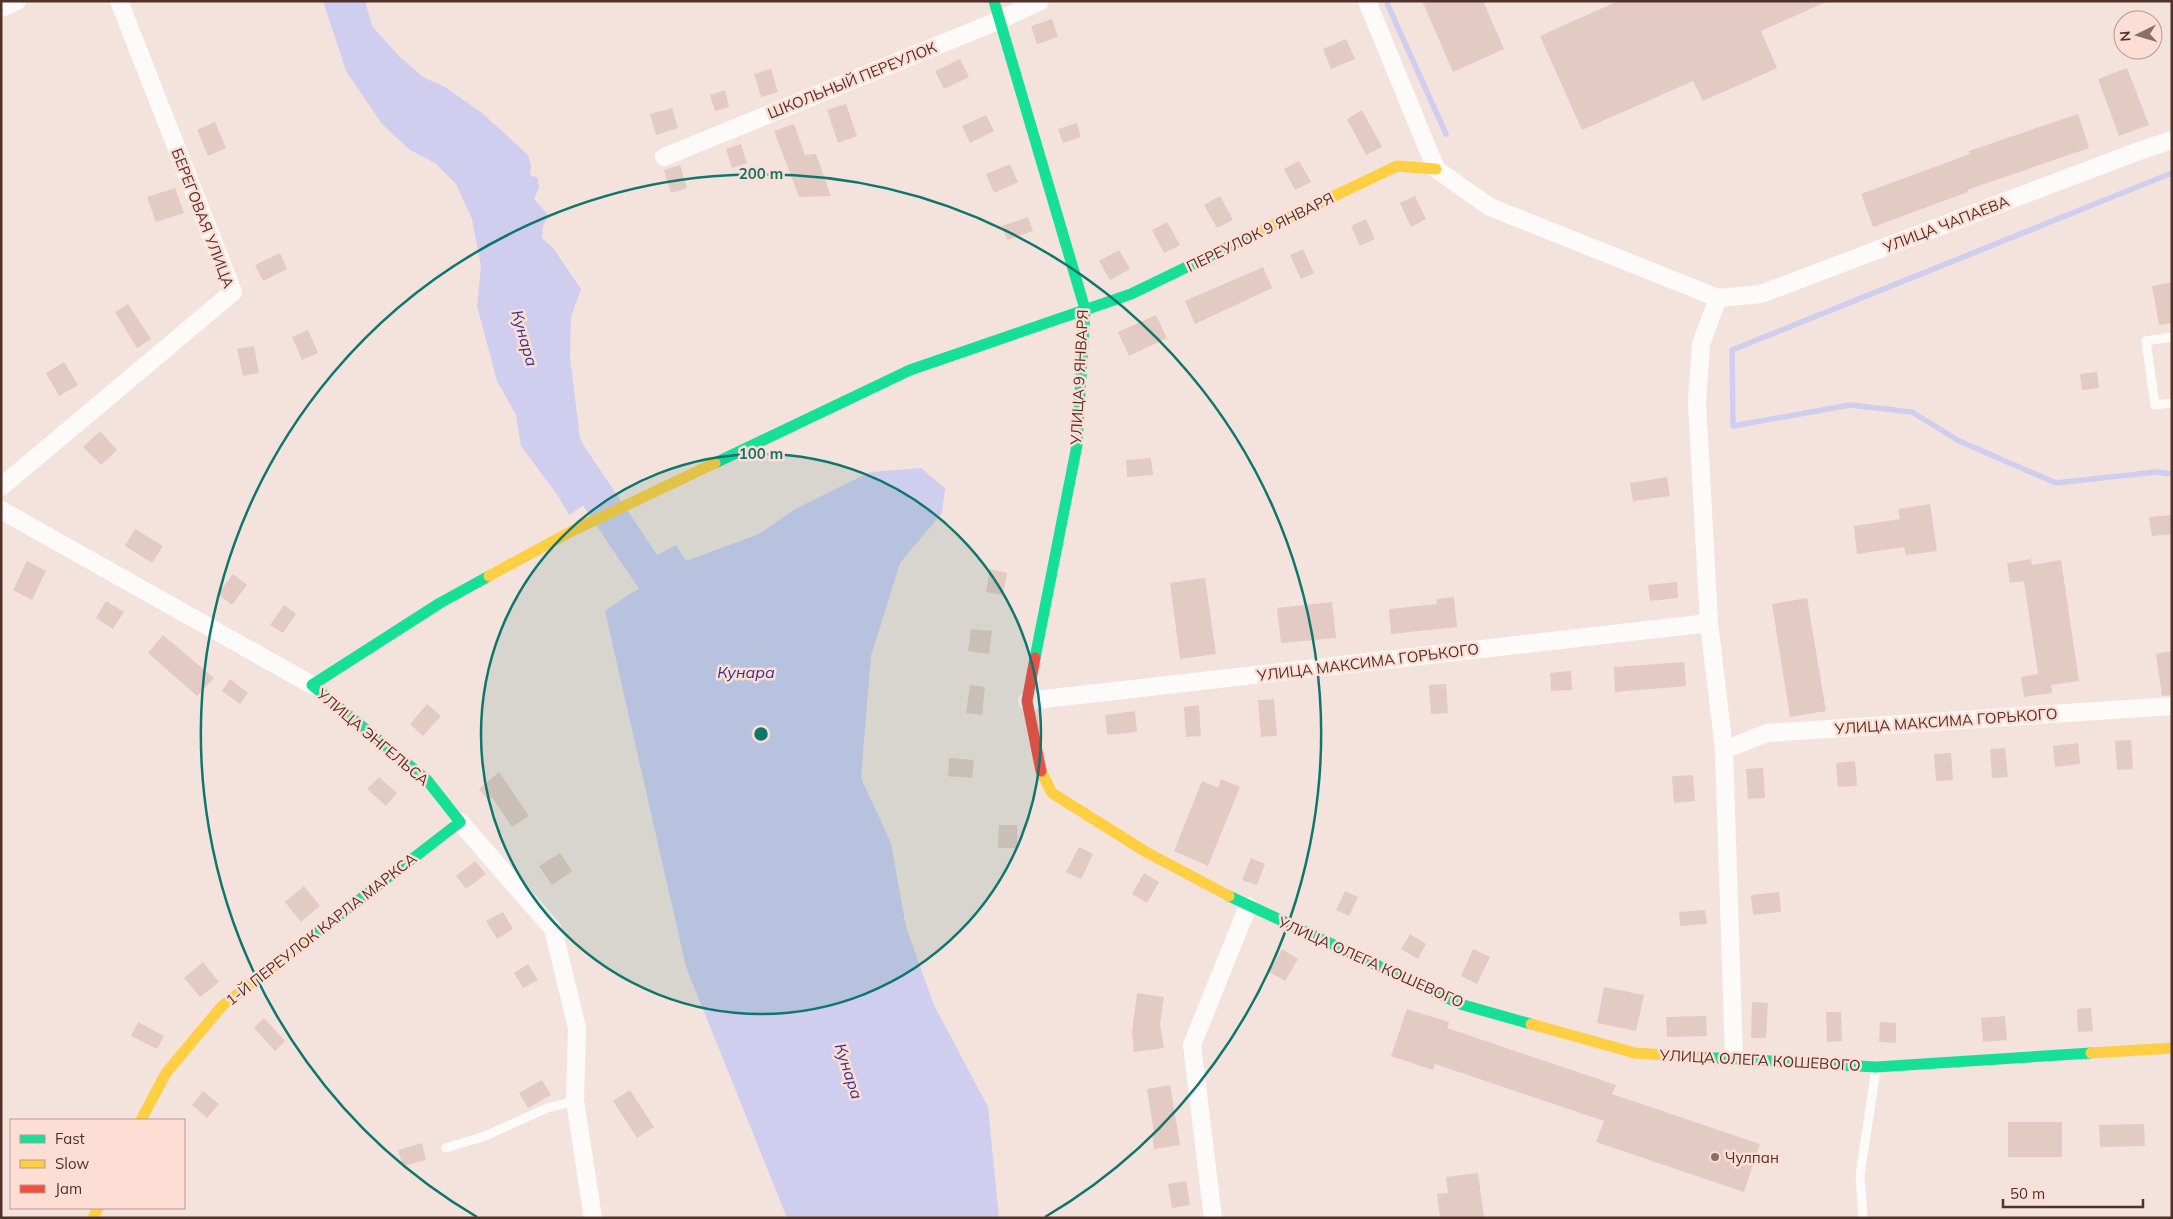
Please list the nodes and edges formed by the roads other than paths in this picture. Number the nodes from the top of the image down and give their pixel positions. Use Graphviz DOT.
graph roads {
  1 [pos="17,1"];
  2 [pos="119,1"];
  3 [pos="994,1"];
  4 [pos="1040,1"];
  5 [pos="1366,1"];
  6 [pos="1,8"];
  7 [pos="1000,20"];
  8 [pos="2172,140"];
  9 [pos="664,157"];
  10 [pos="1436,168"];
  11 [pos="1718,298"];
  12 [pos="1085,309"];
  13 [pos="2172,337"];
  14 [pos="2172,403"];
  15 [pos="1,487"];
  16 [pos="1,510"];
  17 [pos="1709,623"];
  18 [pos="312,685"];
  19 [pos="1027,701"];
  20 [pos="2172,706"];
  21 [pos="1724,750"];
  22 [pos="460,822"];
  23 [pos="1248,906"];
  24 [pos="2172,1048"];
  25 [pos="1734,1057"];
  26 [pos="1876,1067"];
  27 [pos="575,1101"];
  28 [pos="142,1119"];
  29 [pos="446,1148"];
  30 [pos="593,1218"];
  31 [pos="1213,1218"];
  32 [pos="1864,1218"];
  1 -- 6 [label="street"];
  2 -- 15 [label="street, БЕРЕГОВАЯ УЛИЦА"];
  3 -- 7 [label="street, УЛИЦА 9 ЯНВАРЯ"];
  4 -- 7 [label="street, ШКОЛЬНЫЙ ПЕРЕУЛОК"];
  5 -- 10 [label="street"];
  7 -- 9 [label="street, ШКОЛЬНЫЙ ПЕРЕУЛОК"];
  7 -- 12 [label="street, УЛИЦА 9 ЯНВАРЯ"];
  8 -- 11 [label="street, УЛИЦА ЧАПАЕВА"];
  10 -- 11 [label="street"];
  10 -- 12 [label="street, ПЕРЕУЛОК 9 ЯНВАРЯ"];
  11 -- 17 [label="street"];
  12 -- 18 [label="street, ПЕРЕУЛОК 9 ЯНВАРЯ"];
  12 -- 19 [label="street, УЛИЦА 9 ЯНВАРЯ"];
  13 -- 14 [label="lane"];
  16 -- 18 [label="street, УЛИЦА ЭНГЕЛЬСА"];
  17 -- 19 [label="street, УЛИЦА МАКСИМА ГОРЬКОГО"];
  17 -- 21 [label="street"];
  18 -- 22 [label="street, УЛИЦА ЭНГЕЛЬСА"];
  19 -- 23 [label="street, УЛИЦА ОЛЕГА КОШЕВОГО"];
  20 -- 21 [label="street, УЛИЦА МАКСИМА ГОРЬКОГО"];
  21 -- 25 [label="street"];
  22 -- 27 [label="street, УЛИЦА ЭНГЕЛЬСА"];
  22 -- 28 [label="street, 1-Й ПЕРЕУЛОК КАРЛА МАРКСА"];
  23 -- 25 [label="street, УЛИЦА ОЛЕГА КОШЕВОГО"];
  23 -- 31 [label="street"];
  24 -- 26 [label="street, УЛИЦА ОЛЕГА КОШЕВОГО"];
  25 -- 26 [label="street, УЛИЦА ОЛЕГА КОШЕВОГО"];
  26 -- 32 [label="lane"];
  27 -- 29 [label="lane"];
  27 -- 30 [label="street, УЛИЦА ЭНГЕЛЬСА"];
}
